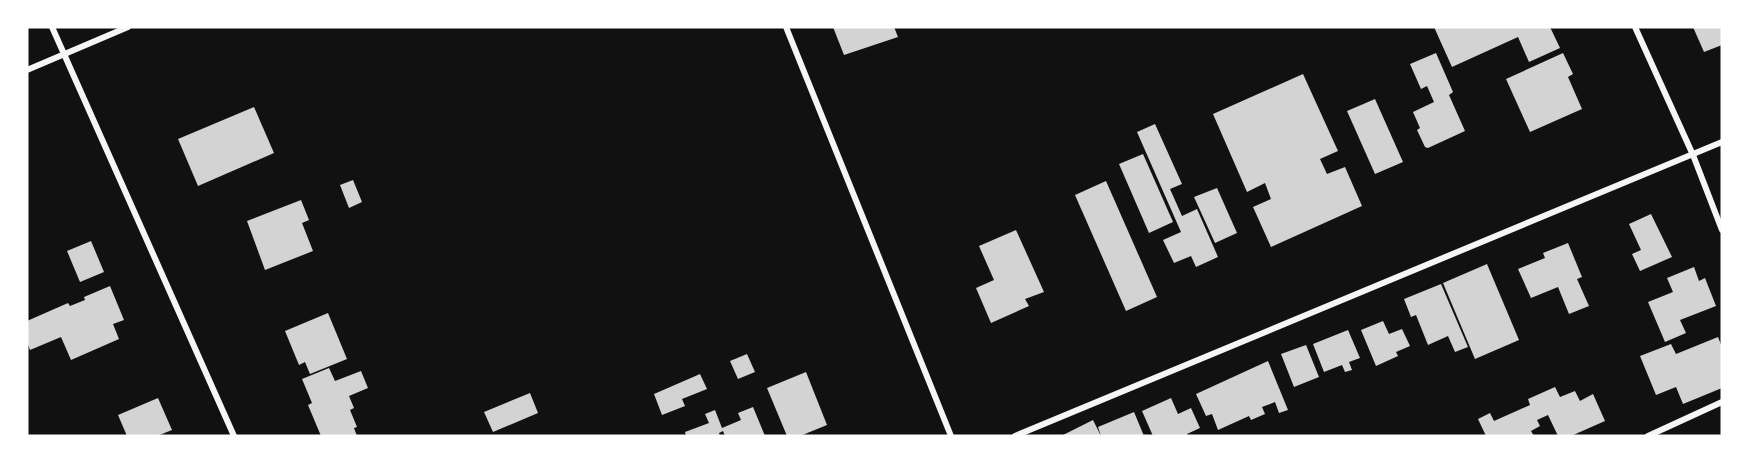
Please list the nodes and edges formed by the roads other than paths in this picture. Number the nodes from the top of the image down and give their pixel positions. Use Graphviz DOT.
graph roads {
  1 [pos="52,27"];
  2 [pos="128,27"];
  3 [pos="786,27"];
  4 [pos="1635,27"];
  5 [pos="64,55"];
  6 [pos="27,70"];
  7 [pos="1722,142"];
  8 [pos="1693,155"];
  9 [pos="1722,230"];
  10 [pos="1722,402"];
  11 [pos="234,436"];
  12 [pos="951,436"];
  13 [pos="1015,436"];
  14 [pos="1648,436"];
  1 -- 5 [label="street"];
  2 -- 5 [label="street"];
  3 -- 12 [label="street"];
  4 -- 8 [label="street"];
  5 -- 6 [label="street"];
  5 -- 11 [label="street"];
  7 -- 8 [label="street"];
  8 -- 9 [label="street"];
  8 -- 13 [label="street"];
  10 -- 14 [label="street"];
}
